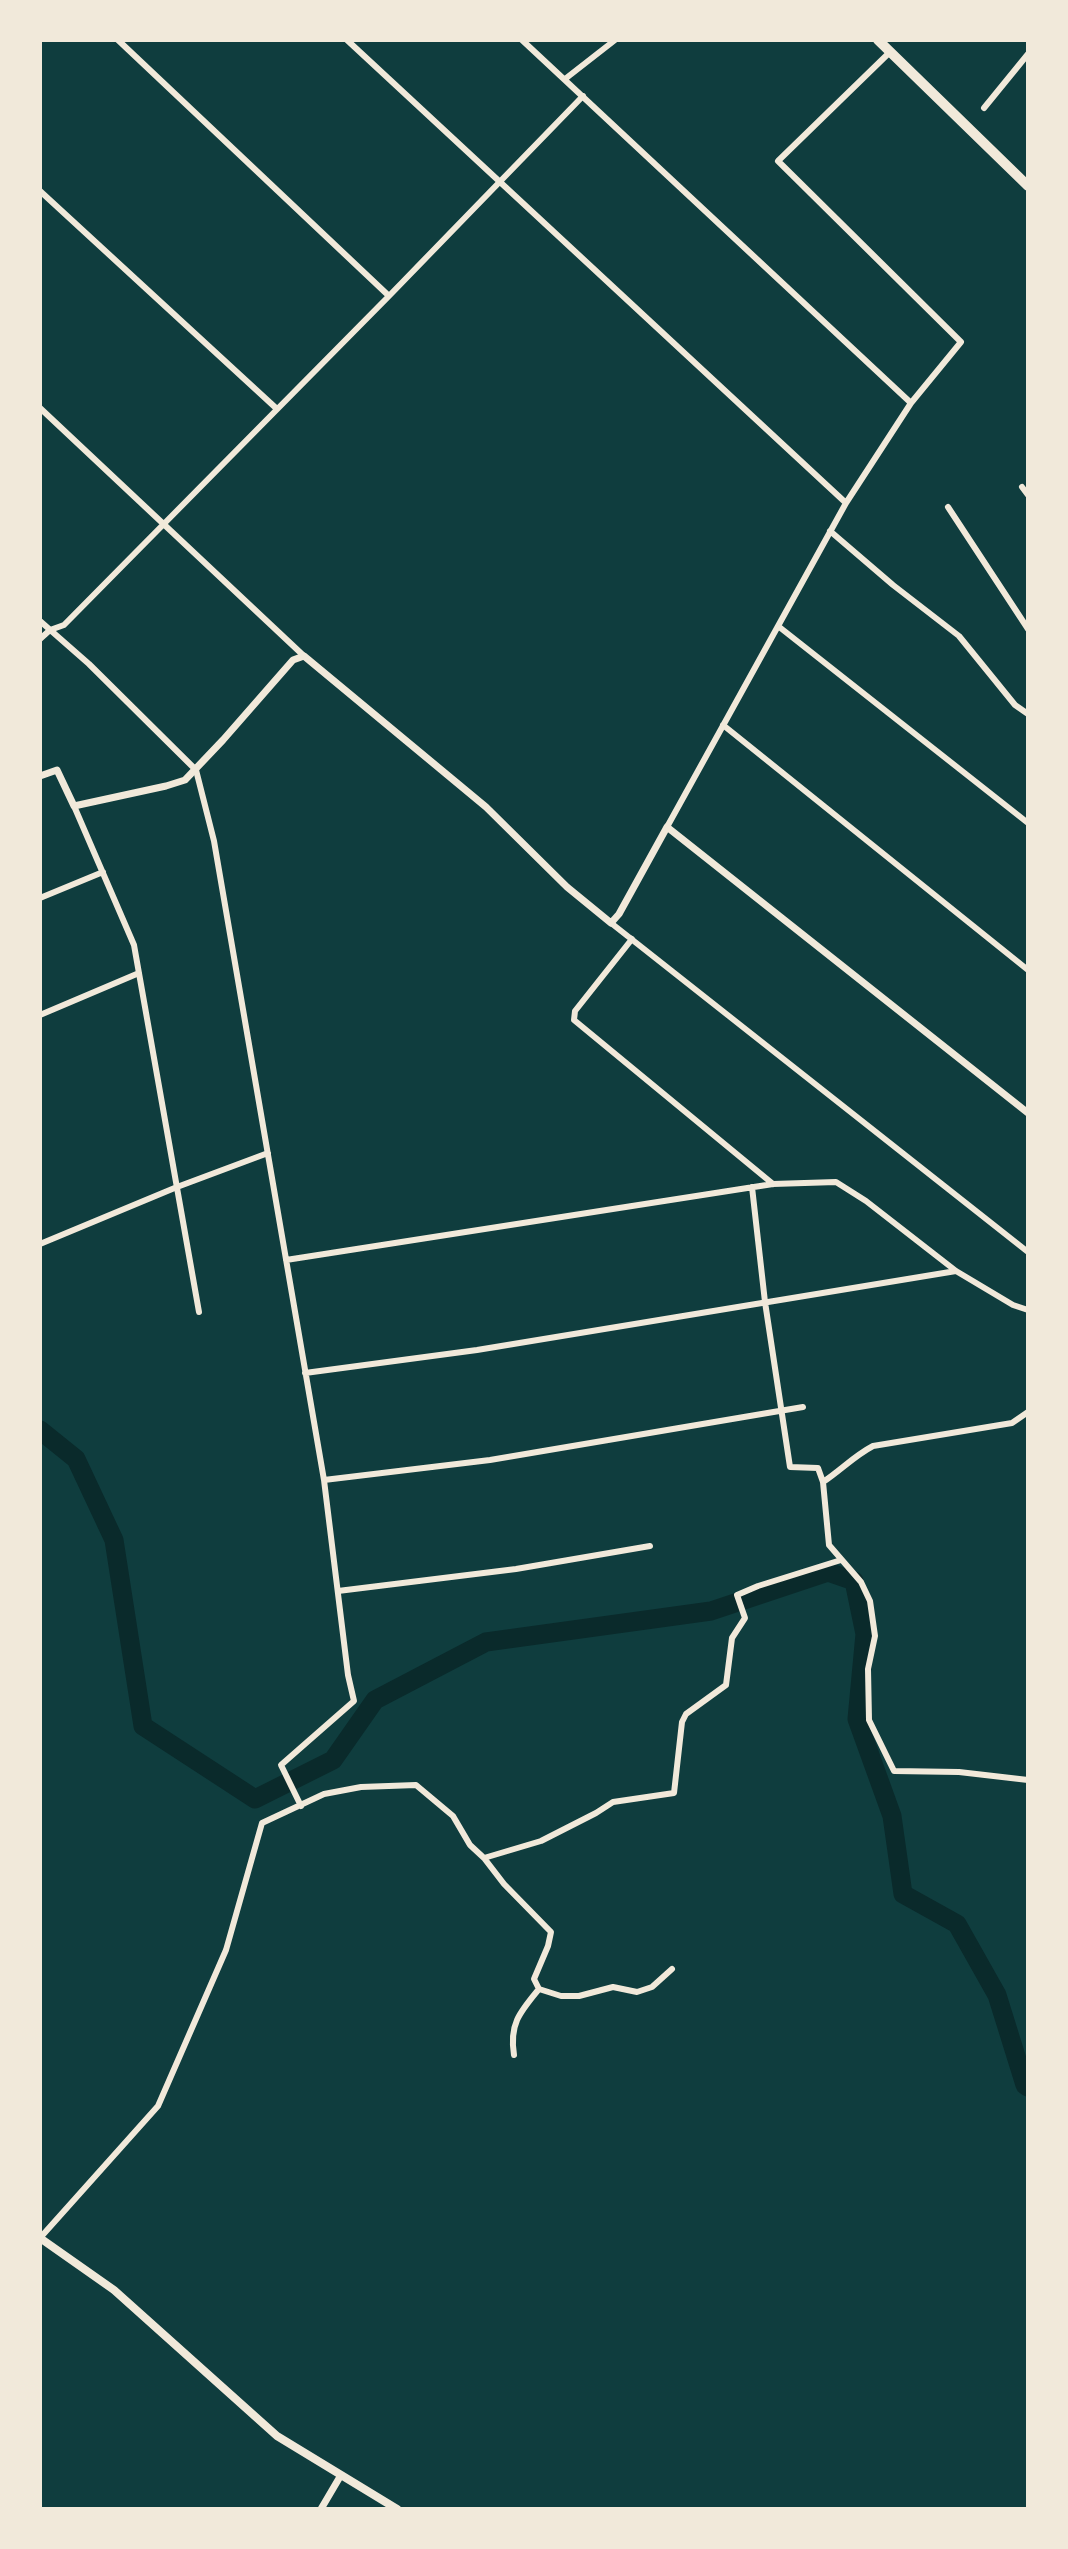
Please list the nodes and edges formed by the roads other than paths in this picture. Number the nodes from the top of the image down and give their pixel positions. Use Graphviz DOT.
graph roads {
  1 [pos="118,40"];
  2 [pos="347,40"];
  3 [pos="522,40"];
  4 [pos="615,40"];
  5 [pos="878,40"];
  6 [pos="890,52"];
  7 [pos="1028,54"];
  8 [pos="565,79"];
  9 [pos="583,96"];
  10 [pos="984,108"];
  11 [pos="498,183"];
  12 [pos="1028,186"];
  13 [pos="40,191"];
  14 [pos="389,296"];
  15 [pos="911,403"];
  16 [pos="40,408"];
  17 [pos="277,409"];
  18 [pos="1022,487"];
  19 [pos="1028,495"];
  20 [pos="846,503"];
  21 [pos="948,507"];
  22 [pos="164,524"];
  23 [pos="830,531"];
  24 [pos="40,621"];
  25 [pos="778,626"];
  26 [pos="1028,629"];
  27 [pos="50,631"];
  28 [pos="40,639"];
  29 [pos="304,656"];
  30 [pos="1028,714"];
  31 [pos="723,725"];
  32 [pos="196,770"];
  33 [pos="40,776"];
  34 [pos="74,806"];
  35 [pos="1028,823"];
  36 [pos="667,828"];
  37 [pos="103,872"];
  38 [pos="40,898"];
  39 [pos="611,923"];
  40 [pos="632,939"];
  41 [pos="1028,970"];
  42 [pos="139,973"];
  43 [pos="40,1015"];
  44 [pos="1028,1113"];
  45 [pos="268,1153"];
  46 [pos="773,1184"];
  47 [pos="177,1187"];
  48 [pos="752,1187"];
  49 [pos="40,1244"];
  50 [pos="1028,1252"];
  51 [pos="286,1260"];
  52 [pos="956,1272"];
  53 [pos="765,1302"];
  54 [pos="1028,1310"];
  55 [pos="200,1312"];
  56 [pos="306,1373"];
  57 [pos="803,1406"];
  58 [pos="782,1410"];
  59 [pos="1028,1412"];
  60 [pos="324,1480"];
  61 [pos="823,1482"];
  62 [pos="650,1546"];
  63 [pos="841,1560"];
  64 [pos="338,1591"];
  65 [pos="1028,1780"];
  66 [pos="301,1806"];
  67 [pos="484,1858"];
  68 [pos="672,1969"];
  69 [pos="538,1989"];
  70 [pos="514,2055"];
  71 [pos="40,2238"];
  72 [pos="341,2475"];
  73 [pos="321,2509"];
  74 [pos="397,2509"];
  1 -- 14 [label="street"];
  2 -- 11 [label="street"];
  3 -- 8 [label="street"];
  4 -- 8 [label="street"];
  5 -- 6 [label="highway"];
  6 -- 12 [label="highway"];
  6 -- 15 [label="street"];
  7 -- 10 [label="street"];
  8 -- 9 [label="street"];
  9 -- 11 [label="street"];
  9 -- 15 [label="street"];
  11 -- 14 [label="street"];
  11 -- 20 [label="street"];
  13 -- 17 [label="street"];
  14 -- 17 [label="street"];
  15 -- 20 [label="street"];
  16 -- 22 [label="street"];
  17 -- 22 [label="street"];
  18 -- 19 [label="street"];
  20 -- 23 [label="street"];
  21 -- 26 [label="street"];
  22 -- 27 [label="street"];
  22 -- 29 [label="street"];
  23 -- 25 [label="street"];
  23 -- 30 [label="street"];
  24 -- 27 [label="street"];
  25 -- 31 [label="street"];
  25 -- 35 [label="street"];
  27 -- 28 [label="street"];
  27 -- 32 [label="street"];
  29 -- 32 [label="street"];
  29 -- 39 [label="street"];
  31 -- 36 [label="street"];
  31 -- 41 [label="street"];
  32 -- 34 [label="street"];
  32 -- 45 [label="street"];
  33 -- 34 [label="street"];
  34 -- 37 [label="street"];
  36 -- 39 [label="street"];
  36 -- 44 [label="street"];
  37 -- 38 [label="street"];
  37 -- 42 [label="street"];
  39 -- 40 [label="street"];
  40 -- 46 [label="street"];
  40 -- 50 [label="street"];
  42 -- 43 [label="street"];
  42 -- 47 [label="street"];
  45 -- 47 [label="street"];
  45 -- 51 [label="street"];
  46 -- 48 [label="street"];
  46 -- 52 [label="street"];
  47 -- 49 [label="street"];
  47 -- 55 [label="street"];
  48 -- 51 [label="street"];
  48 -- 53 [label="street"];
  51 -- 56 [label="street"];
  52 -- 53 [label="street"];
  52 -- 54 [label="street"];
  53 -- 56 [label="street"];
  53 -- 58 [label="street"];
  56 -- 60 [label="street"];
  57 -- 58 [label="street"];
  58 -- 60 [label="street"];
  58 -- 61 [label="street"];
  59 -- 61 [label="street"];
  60 -- 64 [label="street"];
  61 -- 63 [label="street"];
  62 -- 64 [label="street"];
  63 -- 65 [label="street"];
  63 -- 67 [label="street"];
  64 -- 66 [label="street"];
  66 -- 67 [label="street"];
  66 -- 71 [label="street"];
  67 -- 69 [label="street"];
  68 -- 69 [label="street"];
  69 -- 70 [label="street"];
  71 -- 72 [label="main road"];
  72 -- 73 [label="street"];
  72 -- 74 [label="main road"];
}
